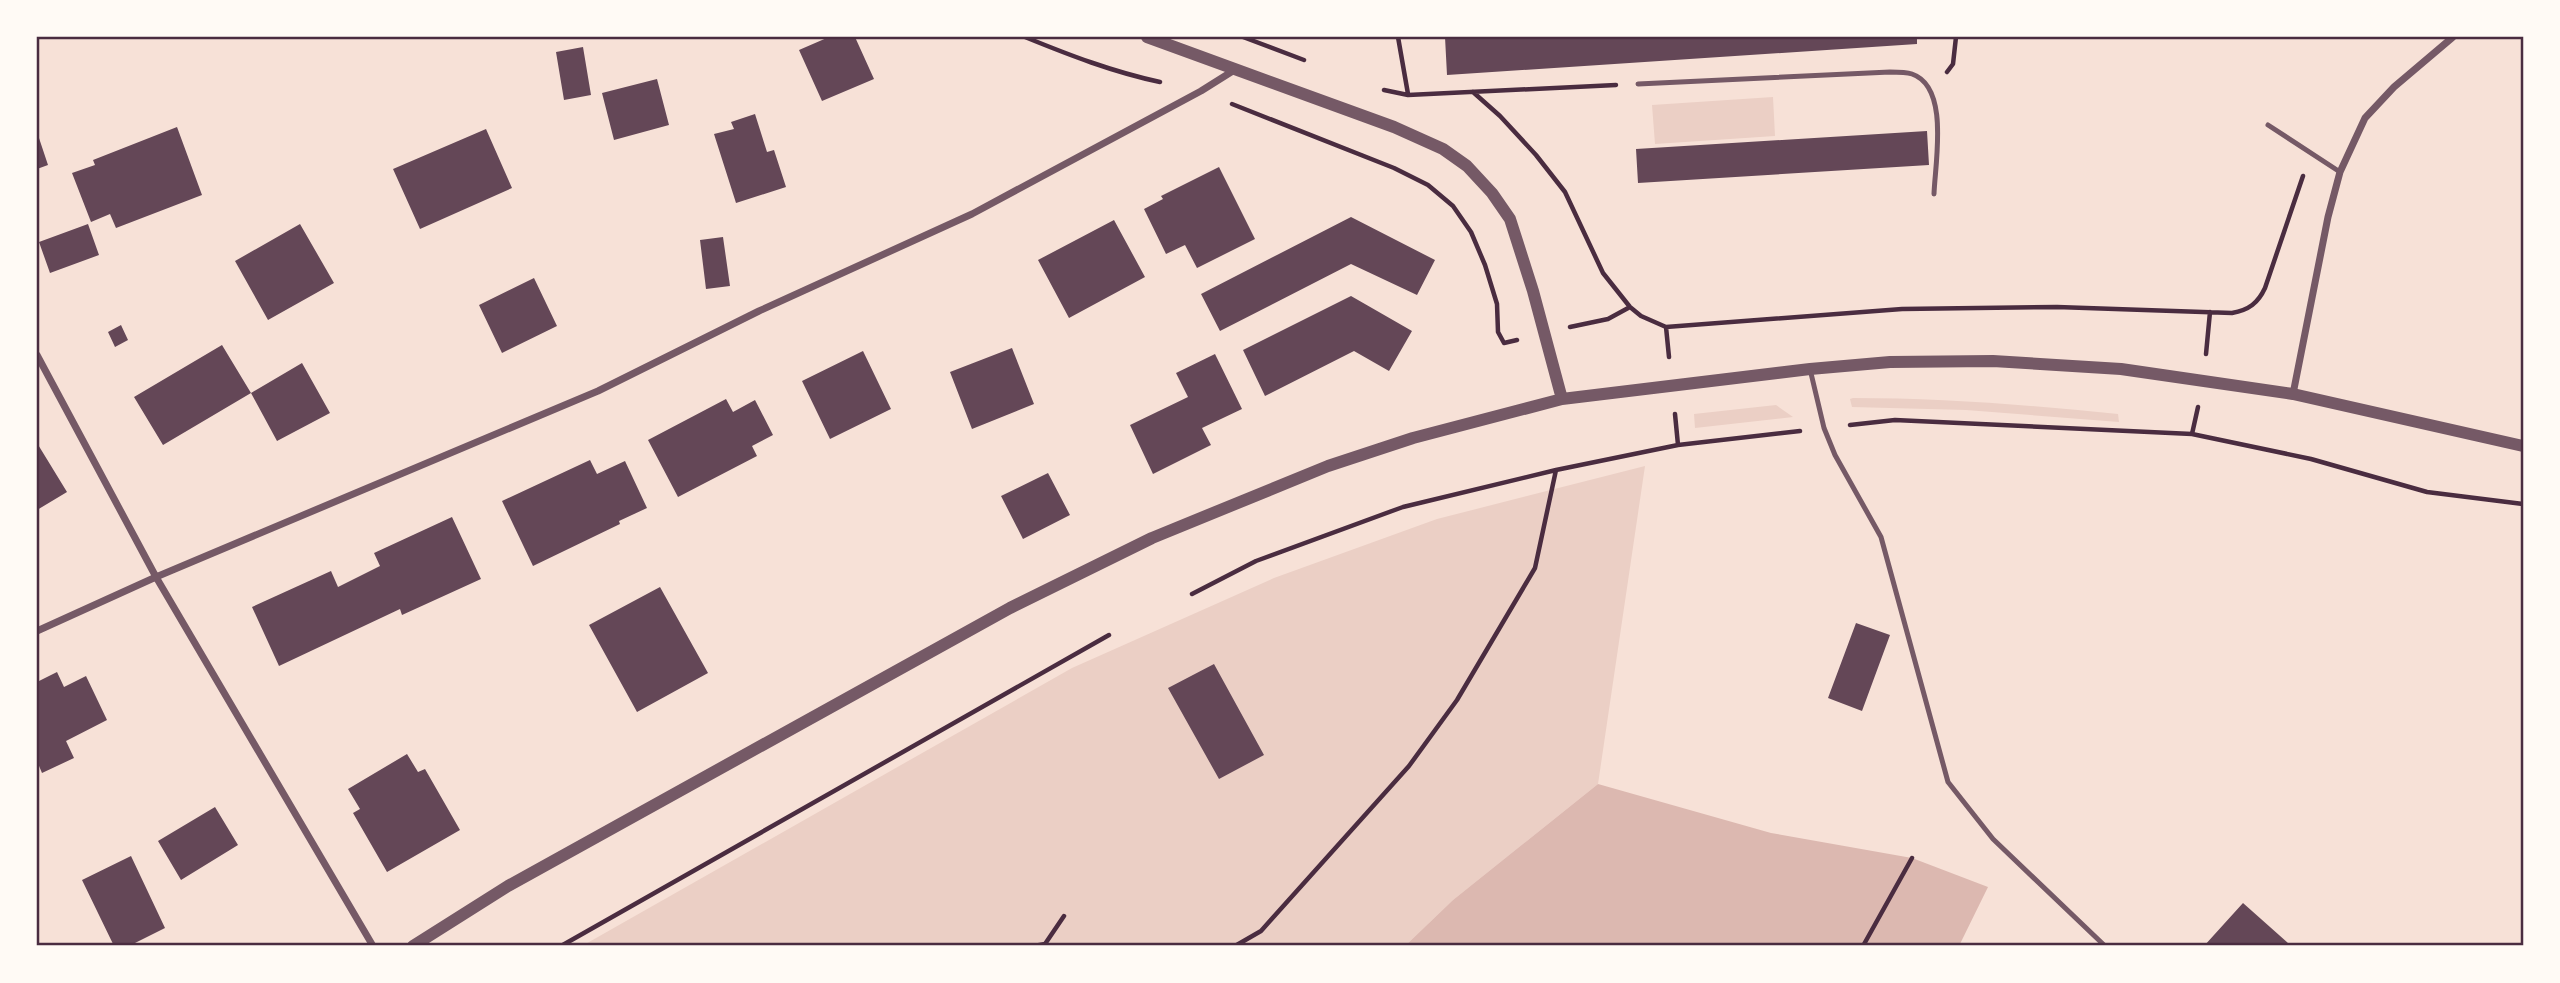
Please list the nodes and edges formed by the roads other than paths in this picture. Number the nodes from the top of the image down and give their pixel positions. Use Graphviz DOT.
graph roads {
  1 [pos="1147,37"];
  2 [pos="2453,37"];
  3 [pos="1236,69"];
  4 [pos="1638,84"];
  5 [pos="2268,125"];
  6 [pos="2340,172"];
  7 [pos="1934,194"];
  8 [pos="37,355"];
  9 [pos="1810,369"];
  10 [pos="2294,394"];
  11 [pos="1562,399"];
  12 [pos="2523,446"];
  13 [pos="156,577"];
  14 [pos="37,631"];
  15 [pos="373,946"];
  16 [pos="413,946"];
  17 [pos="2105,946"];
  1 -- 3 [label="street"];
  2 -- 6 [label="street"];
  3 -- 11 [label="street"];
  3 -- 13 [label="street"];
  4 -- 7 [label="lane"];
  5 -- 6 [label="lane"];
  6 -- 10 [label="street"];
  8 -- 13 [label="street"];
  9 -- 10 [label="street"];
  9 -- 11 [label="street"];
  9 -- 17 [label="lane"];
  10 -- 12 [label="street"];
  11 -- 16 [label="street"];
  13 -- 14 [label="street"];
  13 -- 15 [label="street"];
}
